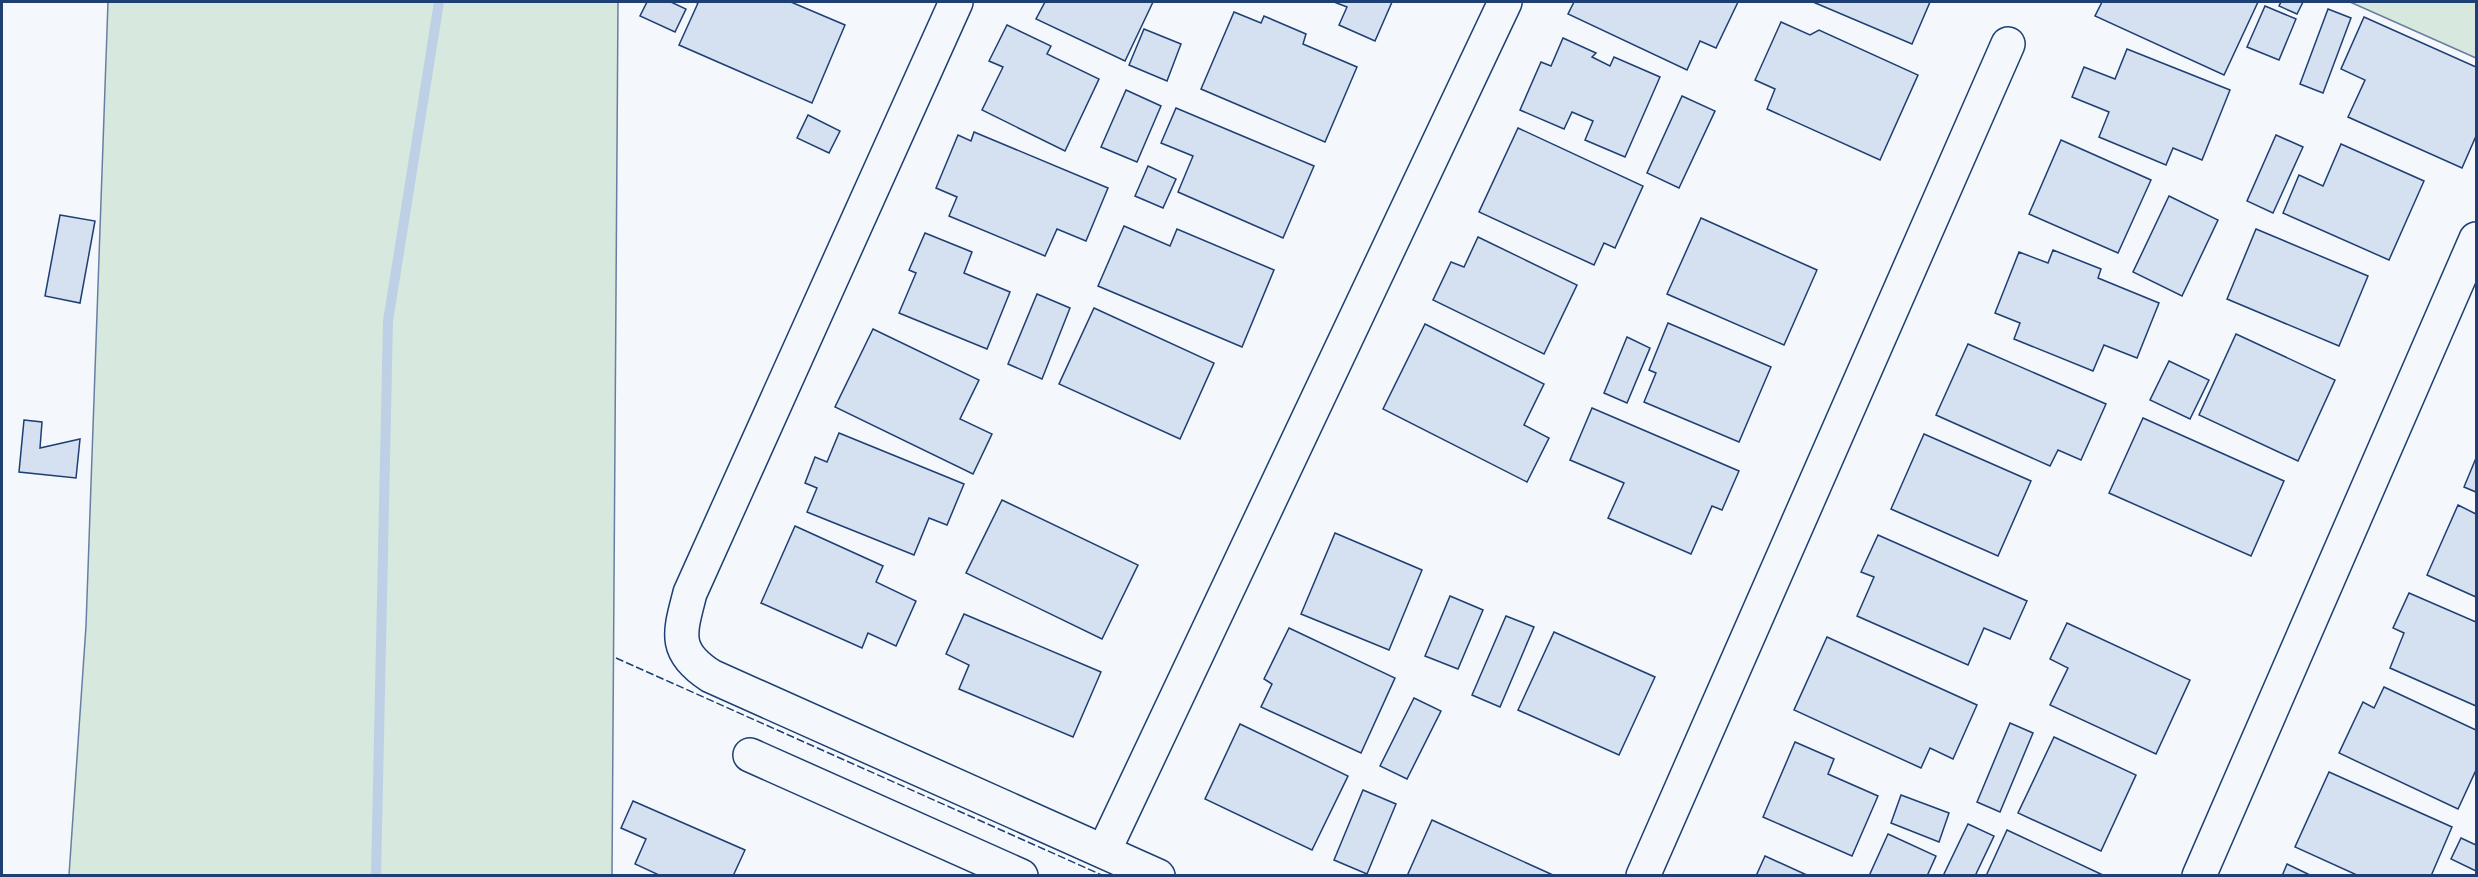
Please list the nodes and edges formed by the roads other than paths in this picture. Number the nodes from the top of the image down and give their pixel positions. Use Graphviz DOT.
graph roads {
  1 [pos="956,2"];
  2 [pos="1504,2"];
  3 [pos="2008,44"];
  4 [pos="2476,239"];
  5 [pos="750,755"];
  6 [pos="1104,851"];
  7 [pos="1021,876"];
  8 [pos="1158,876"];
  9 [pos="1643,876"];
  10 [pos="2199,876"];
  1 -- 6 [label="street"];
  2 -- 6 [label="street"];
  3 -- 9 [label="street"];
  4 -- 10 [label="street"];
  5 -- 7 [label="street"];
  6 -- 8 [label="street"];
}
